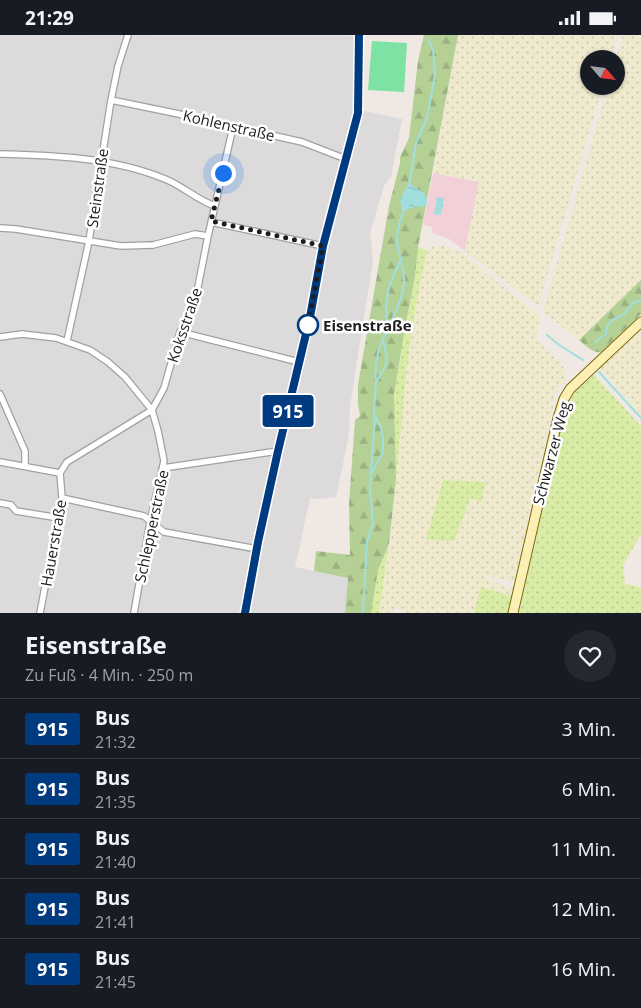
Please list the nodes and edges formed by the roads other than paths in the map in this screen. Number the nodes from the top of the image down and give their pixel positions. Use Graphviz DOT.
graph roads {
  1 [pos="128,35"];
  2 [pos="359,35"];
  3 [pos="111,100"];
  4 [pos="233,127"];
  5 [pos="0,154"];
  6 [pos="346,159"];
  7 [pos="101,162"];
  8 [pos="215,206"];
  9 [pos="211,221"];
  10 [pos="0,228"];
  11 [pos="208,236"];
  12 [pos="89,241"];
  13 [pos="323,246"];
  14 [pos="641,322"];
  15 [pos="180,332"];
  16 [pos="0,337"];
  17 [pos="67,341"];
  18 [pos="300,362"];
  19 [pos="0,394"];
  20 [pos="152,410"];
  21 [pos="278,451"];
  22 [pos="0,462"];
  23 [pos="25,466"];
  24 [pos="163,468"];
  25 [pos="60,473"];
  26 [pos="62,498"];
  27 [pos="0,503"];
  28 [pos="59,518"];
  29 [pos="150,522"];
  30 [pos="257,549"];
  31 [pos="40,613"];
  32 [pos="134,613"];
  33 [pos="245,613"];
  34 [pos="513,613"];
  1 -- 3 [label="street, Steinstraße"];
  2 -- 6 [label="street"];
  3 -- 4 [label="street, Kohlenstraße"];
  3 -- 7 [label="street, Steinstraße"];
  4 -- 6 [label="street, Kohlenstraße"];
  4 -- 8 [label="street, Koksstraße"];
  5 -- 7 [label="street"];
  6 -- 13 [label="street"];
  7 -- 8 [label="street"];
  7 -- 12 [label="street, Steinstraße"];
  8 -- 9 [label="street, Koksstraße"];
  9 -- 11 [label="street, Koksstraße"];
  9 -- 13 [label="street"];
  10 -- 12 [label="street"];
  11 -- 12 [label="street"];
  11 -- 15 [label="street, Koksstraße"];
  12 -- 17 [label="street, Steinstraße"];
  13 -- 18 [label="street"];
  14 -- 34 [label="street, Schwarzer Weg"];
  15 -- 18 [label="street"];
  15 -- 20 [label="street, Koksstraße"];
  16 -- 17 [label="street, Schlepperstraße"];
  17 -- 20 [label="street, Schlepperstraße"];
  18 -- 21 [label="street"];
  19 -- 23 [label="street"];
  20 -- 24 [label="street, Schlepperstraße"];
  20 -- 25 [label="street, Koksstraße"];
  21 -- 24 [label="street"];
  21 -- 30 [label="street"];
  22 -- 23 [label="street"];
  23 -- 25 [label="street"];
  24 -- 29 [label="street, Schlepperstraße"];
  25 -- 26 [label="street, Hauerstraße"];
  26 -- 28 [label="street, Hauerstraße"];
  26 -- 29 [label="street"];
  27 -- 28 [label="street"];
  28 -- 31 [label="street, Hauerstraße"];
  29 -- 30 [label="street"];
  29 -- 32 [label="street, Schlepperstraße"];
  30 -- 33 [label="street"];
}
